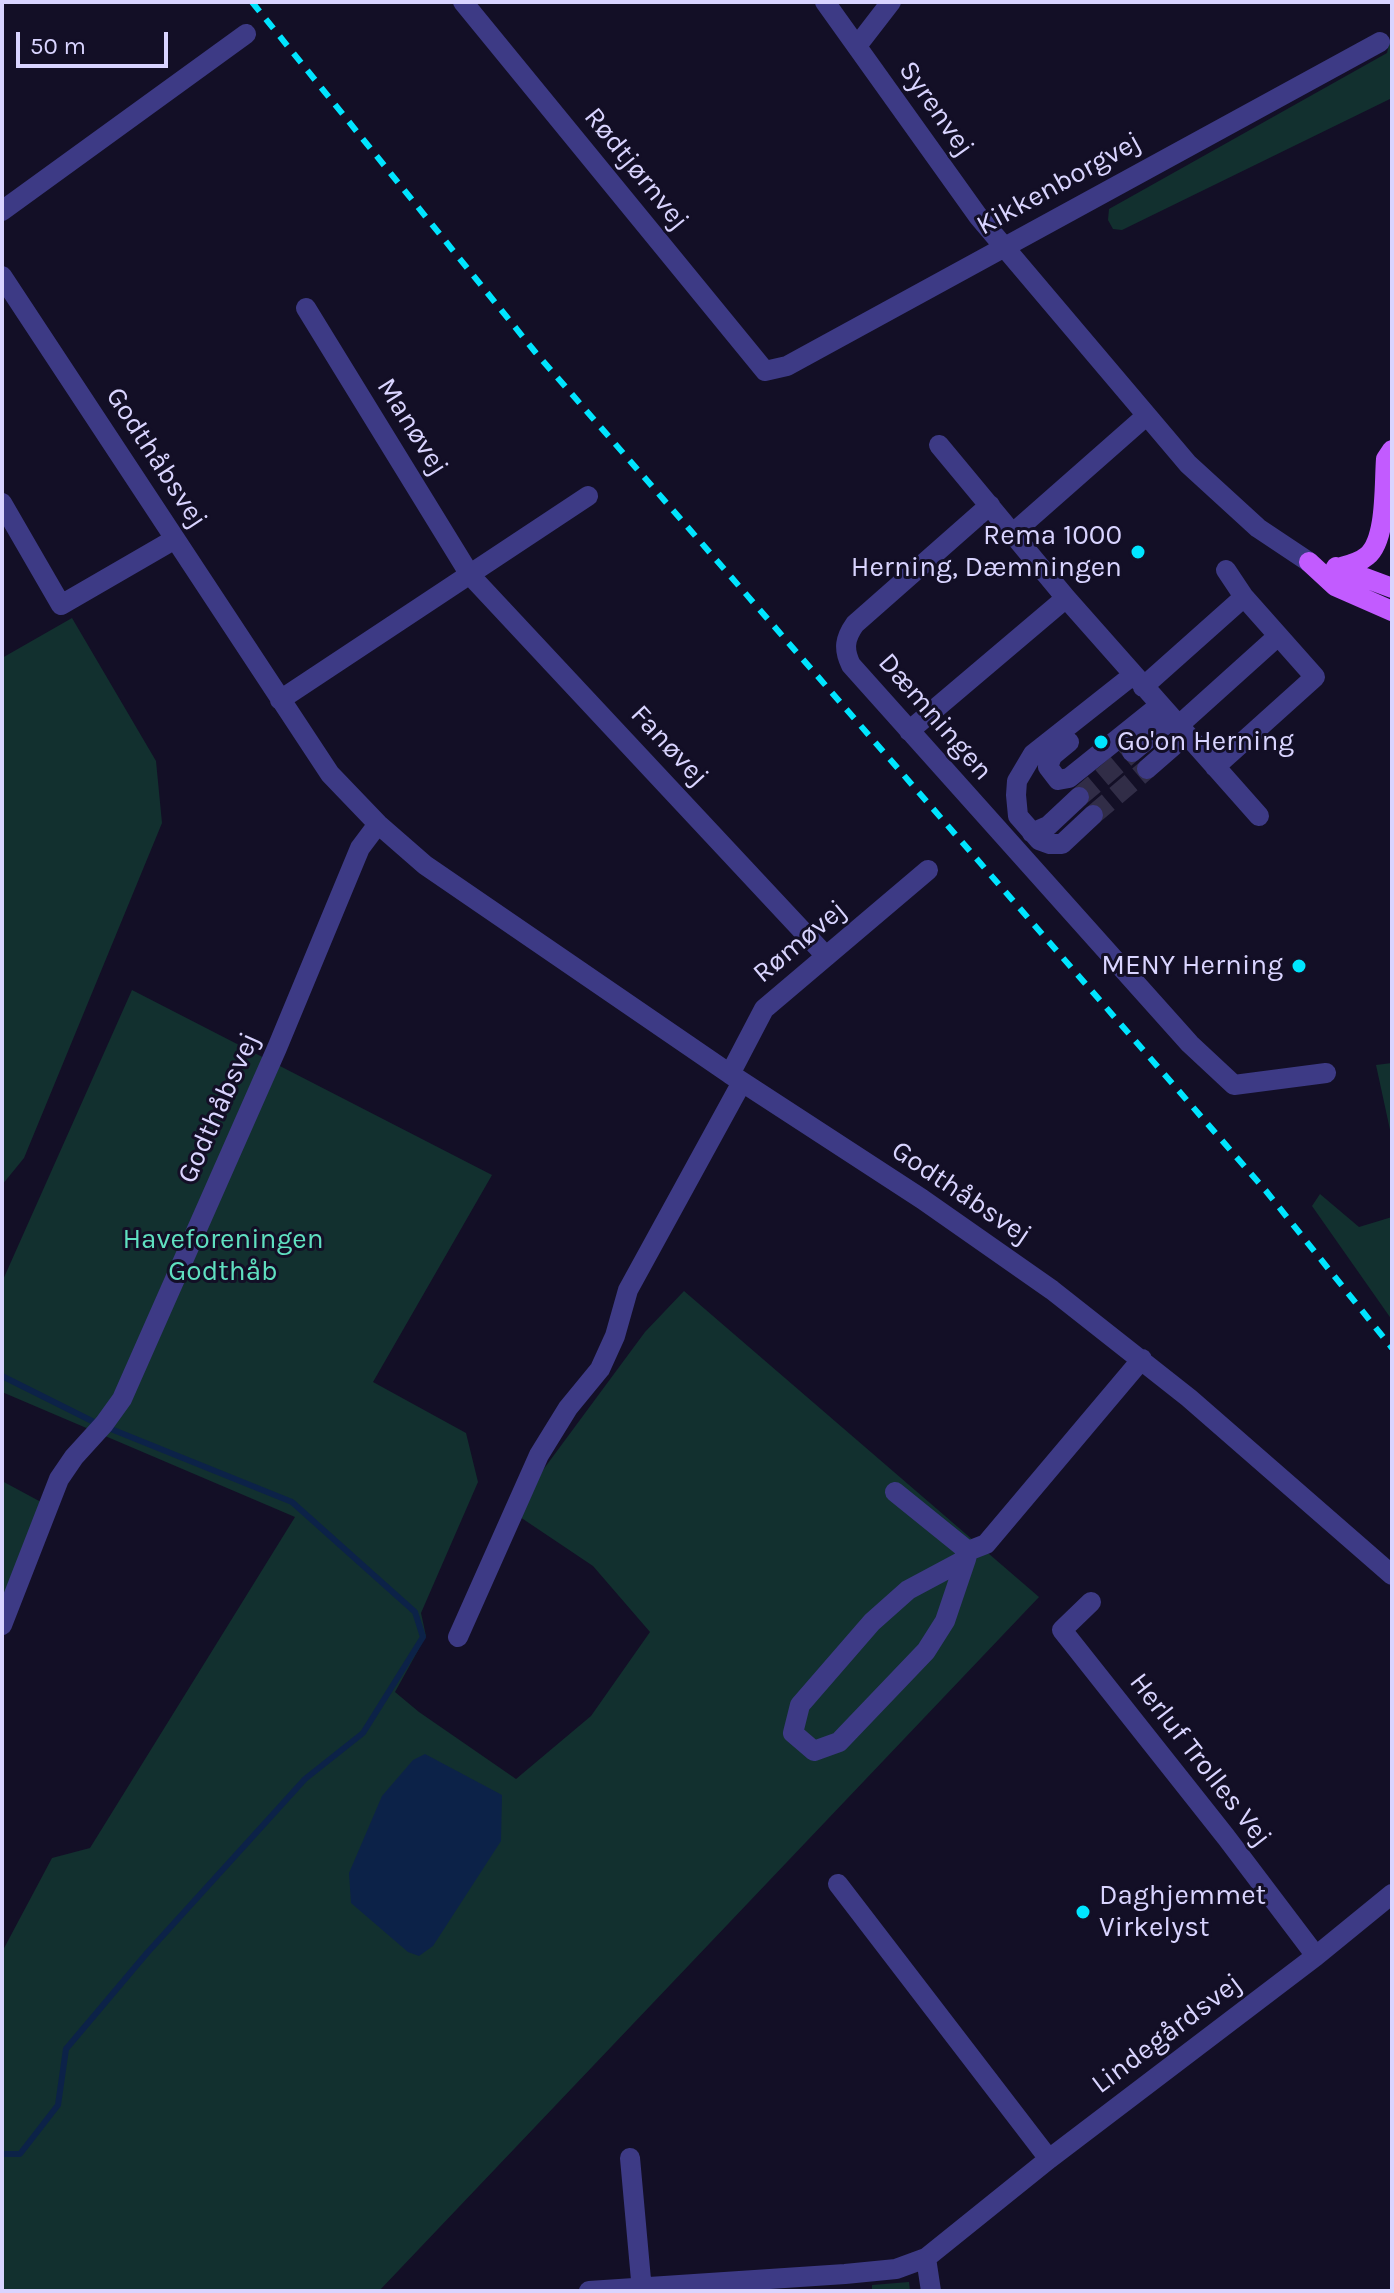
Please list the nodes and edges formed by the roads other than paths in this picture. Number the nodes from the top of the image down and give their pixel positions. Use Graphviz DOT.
graph roads {
  1 [pos="463,2"];
  2 [pos="825,2"];
  3 [pos="891,2"];
  4 [pos="246,34"];
  5 [pos="1380,42"];
  6 [pos="857,46"];
  7 [pos="2,211"];
  8 [pos="1003,246"];
  9 [pos="2,276"];
  10 [pos="306,308"];
  11 [pos="765,371"];
  12 [pos="1146,416"];
  13 [pos="939,445"];
  14 [pos="1392,450"];
  15 [pos="588,496"];
  16 [pos="2,503"];
  17 [pos="989,504"];
  18 [pos="1012,534"];
  19 [pos="175,539"];
  20 [pos="1309,562"];
  21 [pos="1338,568"];
  22 [pos="1226,570"];
  23 [pos="470,575"];
  24 [pos="1392,588"];
  25 [pos="1244,597"];
  26 [pos="1066,598"];
  27 [pos="1392,611"];
  28 [pos="1278,636"];
  29 [pos="1139,682"];
  30 [pos="280,700"];
  31 [pos="1174,721"];
  32 [pos="909,731"];
  33 [pos="1132,752"];
  34 [pos="1215,767"];
  35 [pos="1147,769"];
  36 [pos="1079,797"];
  37 [pos="1093,815"];
  38 [pos="1259,816"];
  39 [pos="378,824"];
  40 [pos="1032,833"];
  41 [pos="928,870"];
  42 [pos="826,956"];
  43 [pos="1326,1073"];
  44 [pos="736,1078"];
  45 [pos="1142,1359"];
  46 [pos="895,1492"];
  47 [pos="967,1555"];
  48 [pos="1392,1575"];
  49 [pos="1091,1602"];
  50 [pos="2,1625"];
  51 [pos="458,1637"];
  52 [pos="838,1884"];
  53 [pos="1392,1894"];
  54 [pos="1316,1956"];
  55 [pos="630,2158"];
  56 [pos="1049,2159"];
  57 [pos="926,2258"];
  58 [pos="766,2285"];
  59 [pos="642,2289"];
  60 [pos="589,2291"];
  61 [pos="931,2291"];
  1 -- 11 [label="street, Rødtjørnvej"];
  2 -- 6 [label="street, Syrenvej"];
  3 -- 6 [label="street"];
  4 -- 7 [label="street"];
  5 -- 8 [label="street, Kikkenborgvej"];
  6 -- 8 [label="street, Syrenvej"];
  8 -- 11 [label="street, Kikkenborgvej"];
  8 -- 12 [label="street"];
  9 -- 19 [label="street, Godthåbsvej"];
  10 -- 23 [label="street, Manøvej"];
  12 -- 18 [label="street"];
  12 -- 20 [label="street"];
  13 -- 17 [label="street"];
  14 -- 21 [label="main road"];
  15 -- 23 [label="street"];
  16 -- 19 [label="street"];
  17 -- 18 [label="street"];
  17 -- 32 [label="street, Dæmningen"];
  18 -- 26 [label="street"];
  19 -- 30 [label="street, Godthåbsvej"];
  20 -- 21 [label="main road"];
  20 -- 27 [label="main road"];
  21 -- 24 [label="main road"];
  22 -- 25 [label="street"];
  23 -- 30 [label="street"];
  23 -- 42 [label="street, Fanøvej"];
  25 -- 28 [label="street"];
  25 -- 29 [label="street"];
  26 -- 29 [label="street"];
  26 -- 32 [label="street"];
  28 -- 31 [label="street"];
  28 -- 34 [label="street"];
  29 -- 31 [label="street"];
  29 -- 31 [label="street"];
  29 -- 40 [label="street"];
  30 -- 39 [label="street, Godthåbsvej"];
  31 -- 33 [label="street"];
  31 -- 34 [label="street"];
  31 -- 35 [label="street"];
  32 -- 43 [label="street, Dæmningen"];
  34 -- 38 [label="street"];
  36 -- 40 [label="street"];
  37 -- 40 [label="street"];
  39 -- 44 [label="street, Godthåbsvej"];
  39 -- 50 [label="street, Godthåbsvej"];
  41 -- 42 [label="street, Rømøvej"];
  42 -- 44 [label="street, Rømøvej"];
  44 -- 45 [label="street, Godthåbsvej"];
  44 -- 51 [label="street"];
  45 -- 47 [label="street"];
  45 -- 48 [label="street, Godthåbsvej"];
  46 -- 47 [label="street"];
  47 -- 47 [label="street"];
  49 -- 54 [label="street, Herluf Trolles Vej"];
  52 -- 56 [label="street"];
  53 -- 54 [label="street, Lindegårdsvej"];
  54 -- 56 [label="street, Lindegårdsvej"];
  55 -- 59 [label="street"];
  56 -- 57 [label="street, Lindegårdsvej"];
  57 -- 58 [label="street, Lindegårdsvej"];
  57 -- 61 [label="street"];
  58 -- 59 [label="street, Lindegårdsvej"];
  59 -- 60 [label="street, Lindegårdsvej"];
}
